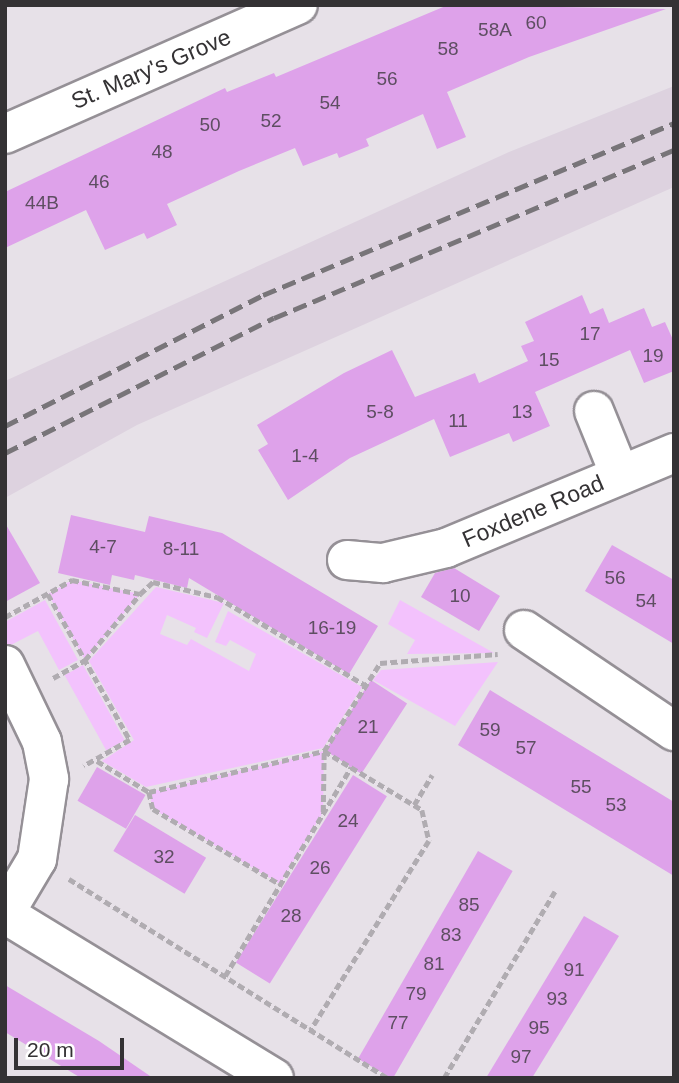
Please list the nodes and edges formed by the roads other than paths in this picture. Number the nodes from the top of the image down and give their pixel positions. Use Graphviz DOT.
graph roads {
  1 [pos="298,5"];
  2 [pos="5,134"];
  3 [pos="594,411"];
  4 [pos="674,453"];
  5 [pos="620,475"];
  6 [pos="347,560"];
  7 [pos="524,630"];
  8 [pos="14,680"];
  9 [pos="674,731"];
  10 [pos="5,913"];
  11 [pos="274,1078"];
  1 -- 2 [label="street, St. Mary's Grove"];
  3 -- 5 [label="street, Foxdene Road"];
  4 -- 5 [label="street, Foxdene Road"];
  5 -- 6 [label="street, Foxdene Road"];
  7 -- 9 [label="street"];
  8 -- 10 [label="street"];
  10 -- 11 [label="street"];
}
